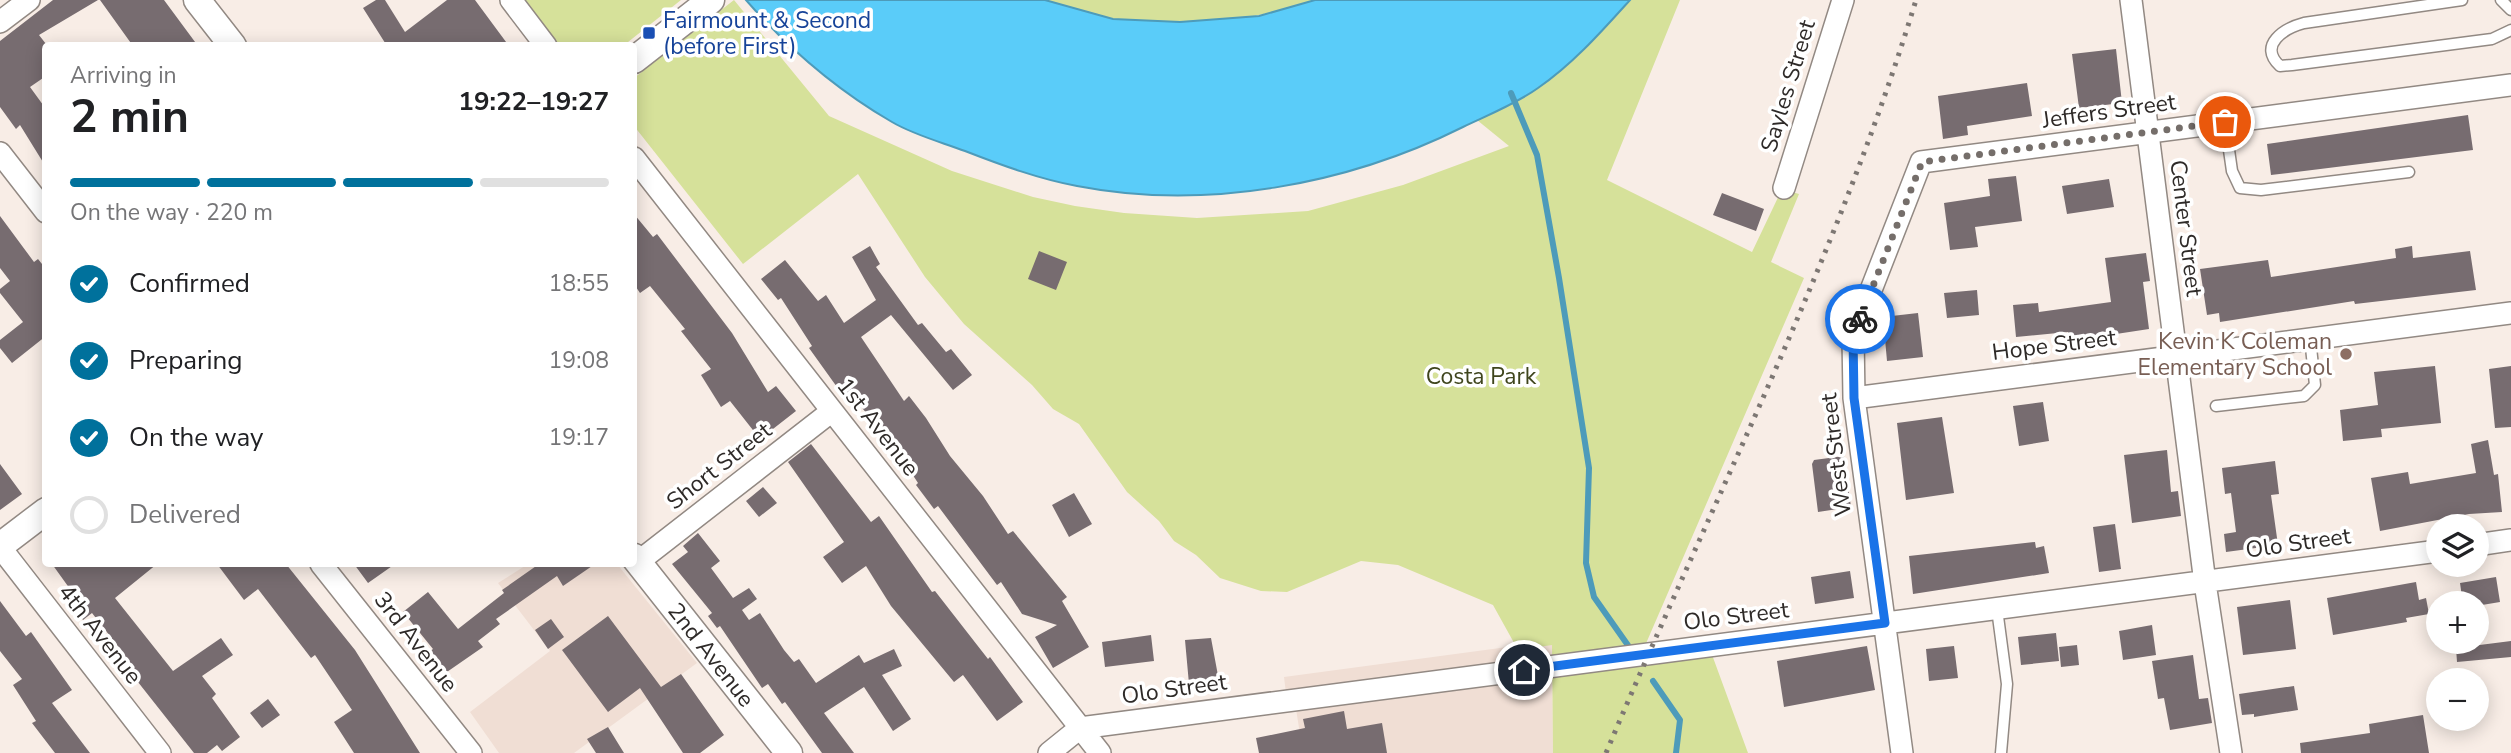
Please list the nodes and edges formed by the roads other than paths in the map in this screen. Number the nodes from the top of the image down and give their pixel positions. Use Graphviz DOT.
graph roads {
  1 [pos="29,0"];
  2 [pos="197,0"];
  3 [pos="511,0"];
  4 [pos="711,0"];
  5 [pos="1843,0"];
  6 [pos="2131,0"];
  7 [pos="2462,0"];
  8 [pos="2501,0"];
  9 [pos="2511,10"];
  10 [pos="0,22"];
  11 [pos="2511,30"];
  12 [pos="230,42"];
  13 [pos="543,42"];
  14 [pos="637,58"];
  15 [pos="2511,85"];
  16 [pos="2225,122"];
  17 [pos="2147,133"];
  18 [pos="0,153"];
  19 [pos="637,162"];
  20 [pos="1922,162"];
  21 [pos="2409,172"];
  22 [pos="1784,188"];
  23 [pos="42,207"];
  24 [pos="2511,313"];
  25 [pos="2311,338"];
  26 [pos="2176,356"];
  27 [pos="1854,398"];
  28 [pos="2216,406"];
  29 [pos="832,411"];
  30 [pos="42,514"];
  31 [pos="2511,540"];
  32 [pos="2489,543"];
  33 [pos="0,547"];
  34 [pos="2426,553"];
  35 [pos="637,559"];
  36 [pos="637,561"];
  37 [pos="323,567"];
  38 [pos="2206,583"];
  39 [pos="1997,609"];
  40 [pos="1885,623"];
  41 [pos="1080,728"];
  42 [pos="160,753"];
  43 [pos="471,753"];
  44 [pos="789,753"];
  45 [pos="1049,753"];
  46 [pos="1100,753"];
  47 [pos="1902,753"];
  48 [pos="2001,753"];
  49 [pos="2231,753"];
  1 -- 10 [label="street"];
  2 -- 12 [label="street"];
  3 -- 13 [label="street"];
  4 -- 14 [label="street"];
  5 -- 22 [label="street, Sayles Street"];
  6 -- 17 [label="street, Center Street"];
  7 -- 11 [label="lane"];
  8 -- 9 [label="lane"];
  15 -- 16 [label="street, Jeffers Street"];
  16 -- 17 [label="street, Jeffers Street"];
  16 -- 21 [label="lane"];
  17 -- 20 [label="street, Jeffers Street"];
  17 -- 26 [label="street, Center Street"];
  18 -- 23 [label="street"];
  19 -- 29 [label="street, 1st Avenue"];
  20 -- 27 [label="street, West Street"];
  24 -- 25 [label="street, Hope Street"];
  25 -- 26 [label="street, Hope Street"];
  25 -- 28 [label="lane"];
  26 -- 27 [label="street, Hope Street"];
  26 -- 38 [label="street, Center Street"];
  27 -- 40 [label="street, West Street"];
  29 -- 35 [label="street, Short Street"];
  29 -- 41 [label="street, 1st Avenue"];
  30 -- 33 [label="street"];
  31 -- 32 [label="street"];
  33 -- 42 [label="street, 4th Avenue"];
  34 -- 38 [label="street, Olo Street"];
  36 -- 44 [label="street, 2nd Avenue"];
  37 -- 43 [label="street, 3rd Avenue"];
  38 -- 39 [label="street, Olo Street"];
  38 -- 49 [label="street, Center Street"];
  39 -- 40 [label="street, Olo Street"];
  39 -- 48 [label="lane"];
  40 -- 41 [label="street, Olo Street"];
  40 -- 47 [label="street, West Street"];
  41 -- 45 [label="street"];
  41 -- 46 [label="street, 1st Avenue"];
}
